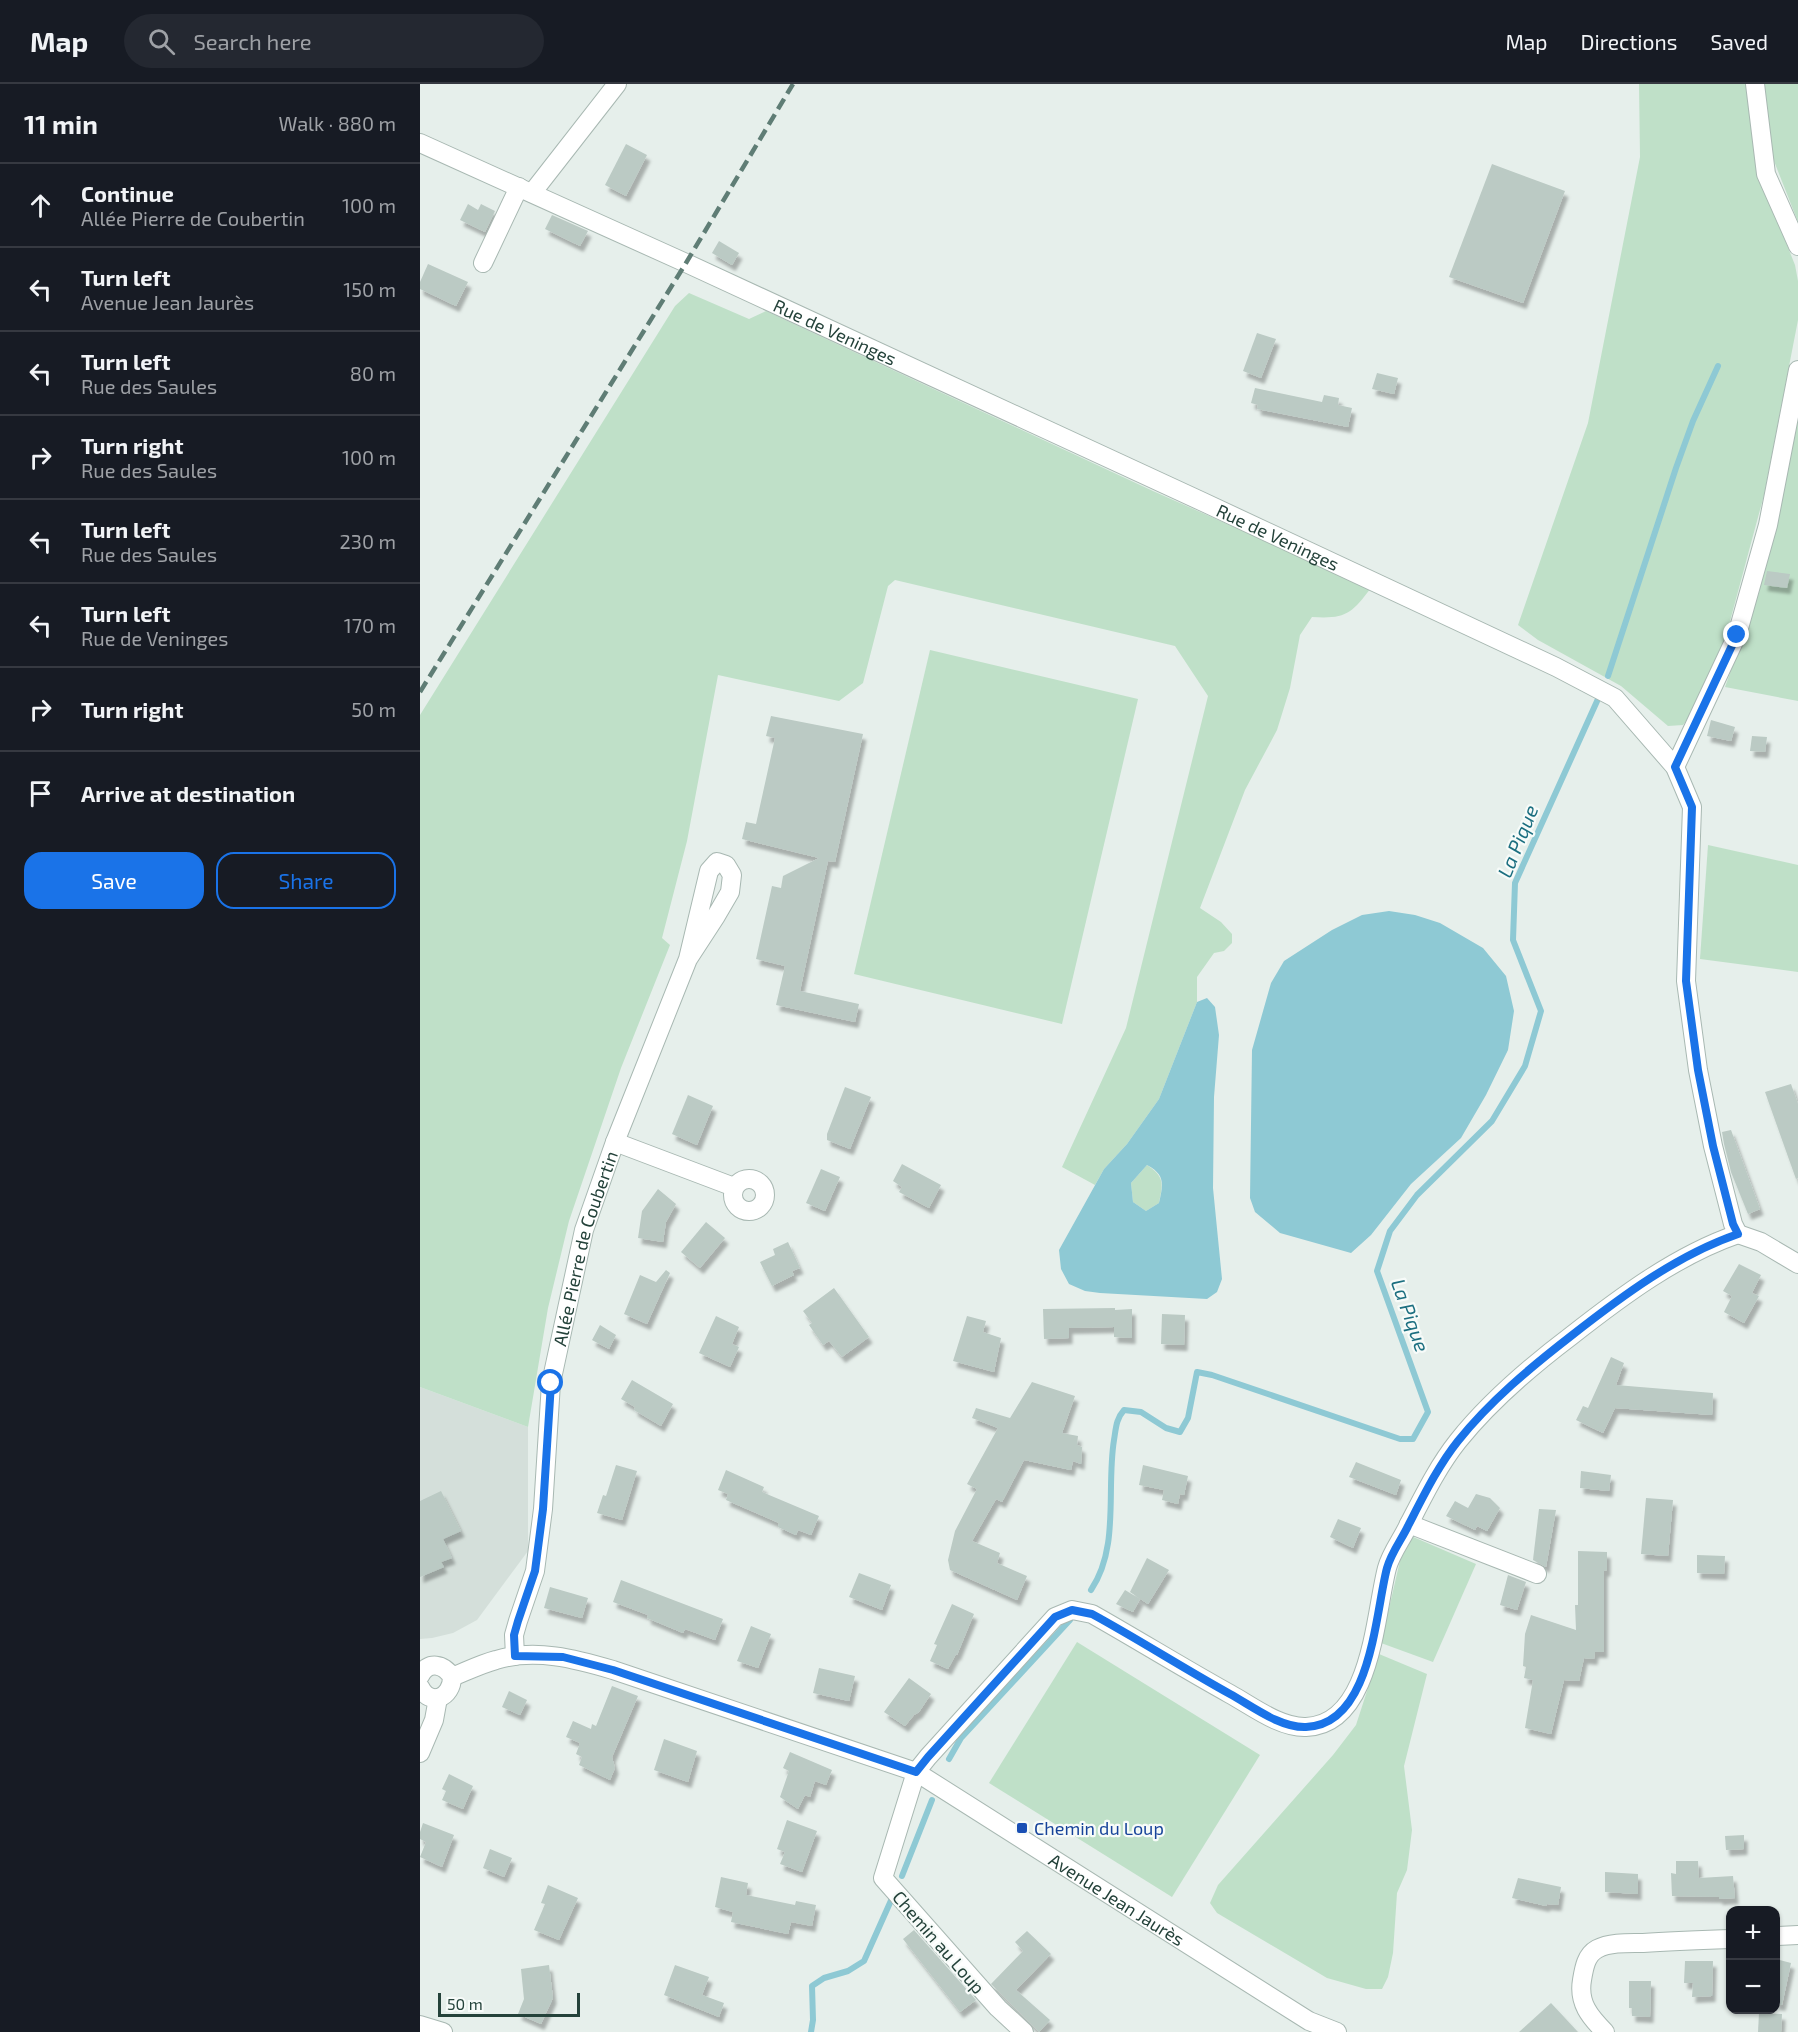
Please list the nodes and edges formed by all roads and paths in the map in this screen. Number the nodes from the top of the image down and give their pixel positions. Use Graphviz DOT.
graph roads {
  1 [pos="617,84"];
  2 [pos="1755,84"];
  3 [pos="420,143"];
  4 [pos="526,190"];
  5 [pos="1798,246"];
  6 [pos="483,263"];
  7 [pos="1798,370"];
  8 [pos="1675,767"];
  9 [pos="688,960"];
  10 [pos="615,1142"];
  11 [pos="734,1187"];
  12 [pos="1738,1234"];
  13 [pos="1798,1264"];
  14 [pos="1409,1524"];
  15 [pos="1537,1574"];
  16 [pos="515,1656"];
  17 [pos="420,1676"];
  18 [pos="452,1677"];
  19 [pos="420,1687"];
  20 [pos="438,1698"];
  21 [pos="420,1753"];
  22 [pos="916,1772"];
  23 [pos="1798,1935"];
  24 [pos="1780,1936"];
  25 [pos="1726,1939"];
  26 [pos="420,2025"];
  27 [pos="443,2032"];
  28 [pos="1024,2032"];
  29 [pos="1337,2032"];
  30 [pos="1605,2032"];
  1 -- 4 [label="street"];
  2 -- 5 [label="street"];
  3 -- 4 [label="street, Rue de Veninges"];
  4 -- 6 [label="street"];
  4 -- 8 [label="street, Rue de Veninges"];
  7 -- 8 [label="street"];
  8 -- 12 [label="street, Rue de Veninges"];
  9 -- 10 [label="street, Allée Pierre de Coubertin"];
  10 -- 11 [label="street"];
  10 -- 16 [label="street, Allée Pierre de Coubertin"];
  12 -- 13 [label="street"];
  12 -- 14 [label="street"];
  14 -- 15 [label="street"];
  14 -- 22 [label="street"];
  16 -- 18 [label="street, Avenue Jean Jaurès"];
  16 -- 22 [label="street, Avenue Jean Jaurès"];
  17 -- 18 [label="street"];
  18 -- 20 [label="street"];
  19 -- 20 [label="street"];
  20 -- 21 [label="street"];
  22 -- 28 [label="street, Chemin au Loup"];
  22 -- 29 [label="street, Avenue Jean Jaurès"];
  23 -- 24 [label="street"];
  25 -- 30 [label="street"];
  26 -- 27 [label="street"];
}
